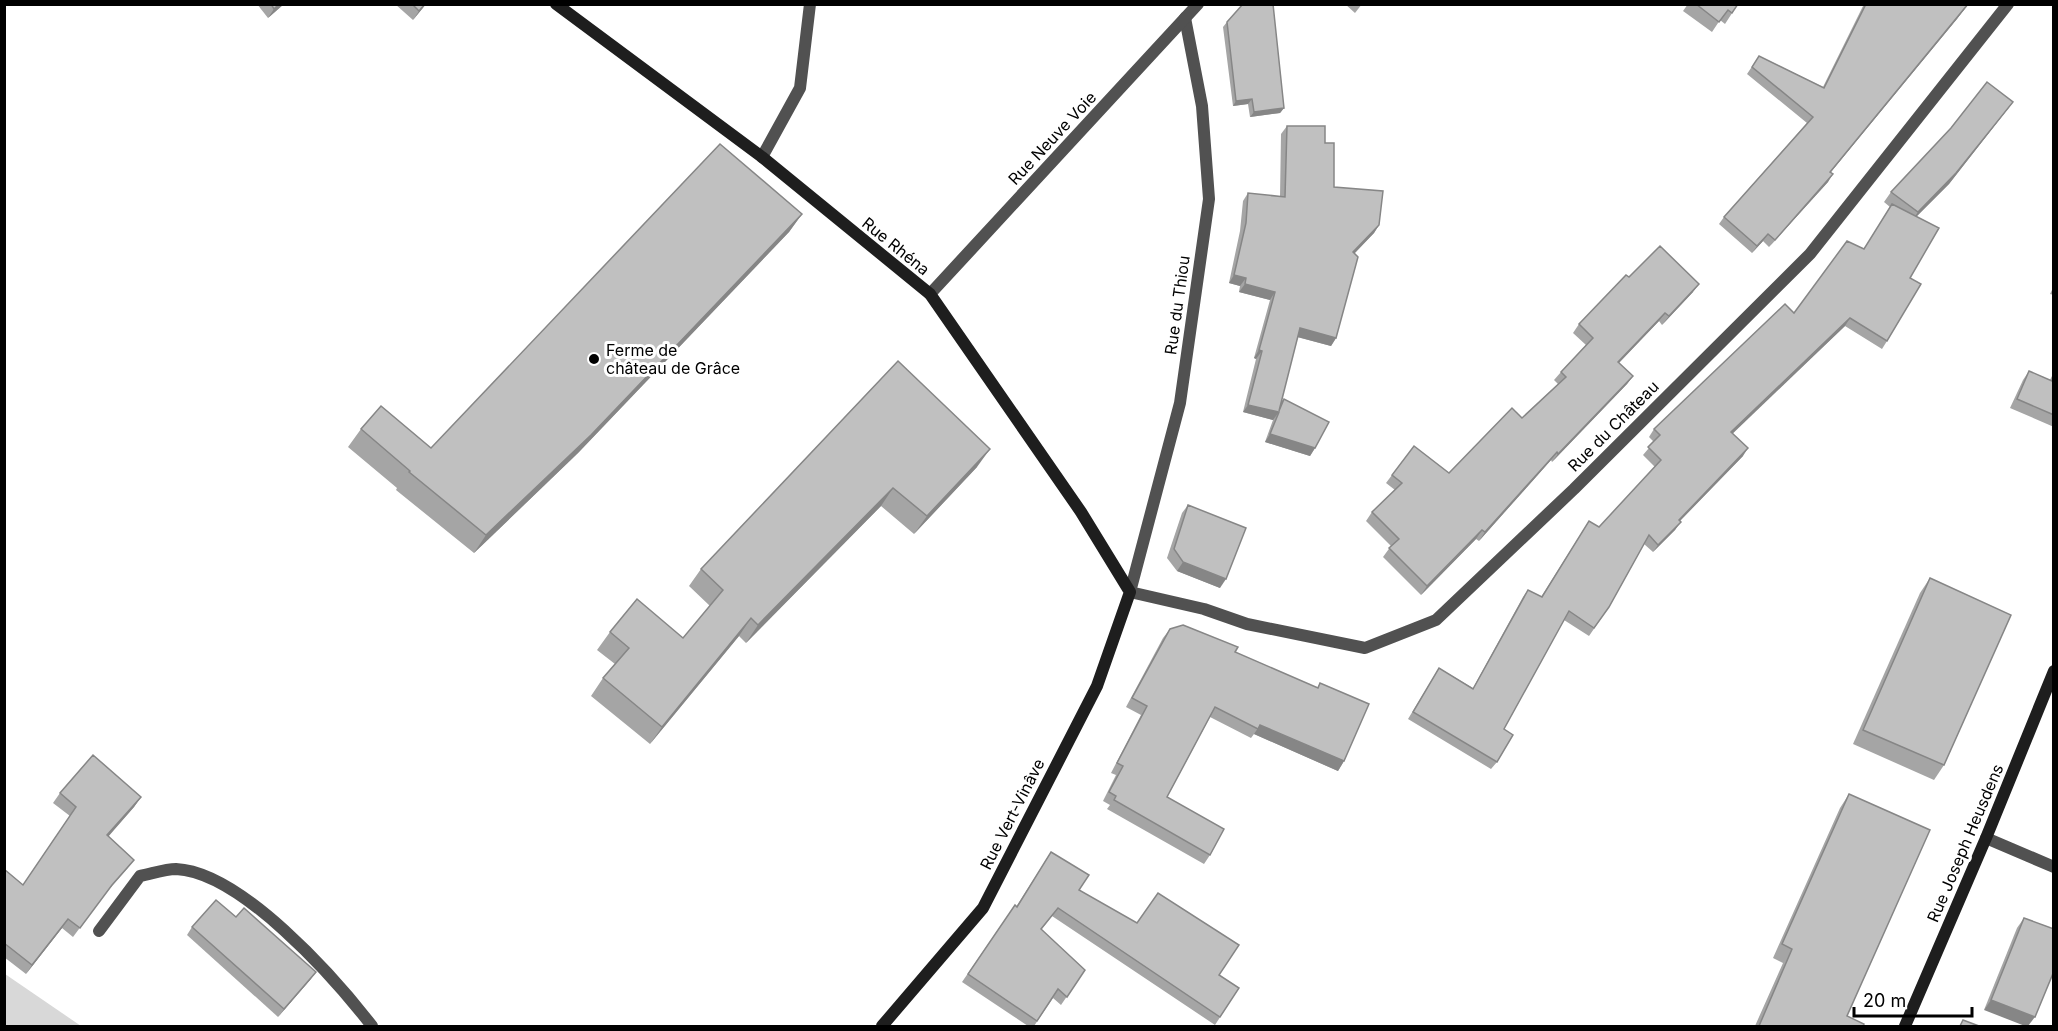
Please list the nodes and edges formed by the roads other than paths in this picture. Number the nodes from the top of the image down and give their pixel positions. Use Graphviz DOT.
graph roads {
  1 [pos="556,4"];
  2 [pos="810,4"];
  3 [pos="1198,4"];
  4 [pos="2008,4"];
  5 [pos="1185,18"];
  6 [pos="762,157"];
  7 [pos="930,294"];
  8 [pos="1130,592"];
  9 [pos="2054,671"];
  10 [pos="1986,838"];
  11 [pos="2054,867"];
  12 [pos="99,931"];
  13 [pos="372,1026"];
  14 [pos="882,1026"];
  15 [pos="1905,1026"];
  1 -- 6 [label="street, Rue Rhéna"];
  2 -- 6 [label="street"];
  3 -- 5 [label="street, Rue Neuve Voie"];
  4 -- 8 [label="street, Rue du Château"];
  5 -- 7 [label="street, Rue Neuve Voie"];
  5 -- 8 [label="street, Rue du Thiou"];
  6 -- 7 [label="street, Rue Rhéna"];
  7 -- 8 [label="street, Rue Rhéna"];
  8 -- 14 [label="street, Rue Vert-Vinâve"];
  9 -- 10 [label="street, Rue Joseph Heusdens"];
  10 -- 11 [label="street"];
  10 -- 15 [label="street, Rue Joseph Heusdens"];
  12 -- 13 [label="street"];
}
